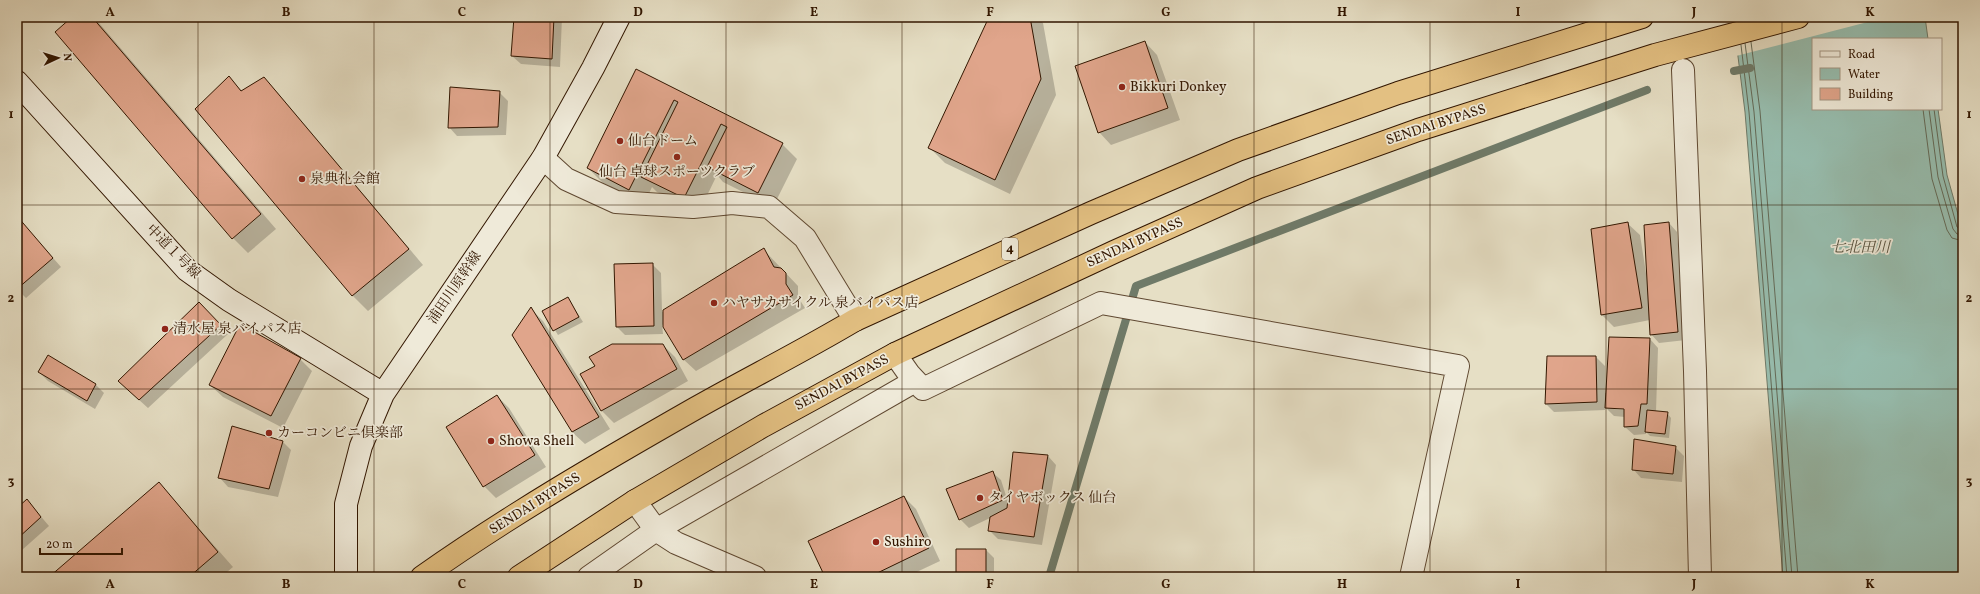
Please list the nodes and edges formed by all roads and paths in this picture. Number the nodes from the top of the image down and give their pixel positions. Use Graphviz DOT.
graph roads {
  1 [pos="619,17"];
  2 [pos="1642,17"];
  3 [pos="1798,17"];
  4 [pos="1683,70"];
  5 [pos="17,82"];
  6 [pos="543,158"];
  7 [pos="855,320"];
  8 [pos="895,354"];
  9 [pos="915,381"];
  10 [pos="383,394"];
  11 [pos="635,501"];
  12 [pos="656,530"];
  13 [pos="346,577"];
  14 [pos="422,577"];
  15 [pos="518,577"];
  16 [pos="589,577"];
  17 [pos="755,577"];
  18 [pos="1411,577"];
  19 [pos="1700,577"];
  1 -- 6 [label="street, 浦田川原幹線"];
  2 -- 7 [label="highway, SENDAI BYPASS / 4"];
  3 -- 8 [label="highway, SENDAI BYPASS"];
  4 -- 19 [label="street"];
  5 -- 10 [label="street, 中道１号線"];
  6 -- 7 [label="street"];
  6 -- 10 [label="street, 浦田川原幹線"];
  7 -- 14 [label="highway, SENDAI BYPASS / 4"];
  8 -- 9 [label="street"];
  8 -- 11 [label="highway, SENDAI BYPASS"];
  9 -- 12 [label="street"];
  9 -- 18 [label="street"];
  10 -- 13 [label="street, 浦田川原幹線"];
  11 -- 12 [label="street"];
  11 -- 15 [label="highway, SENDAI BYPASS"];
  12 -- 16 [label="street"];
  12 -- 17 [label="street"];
}
